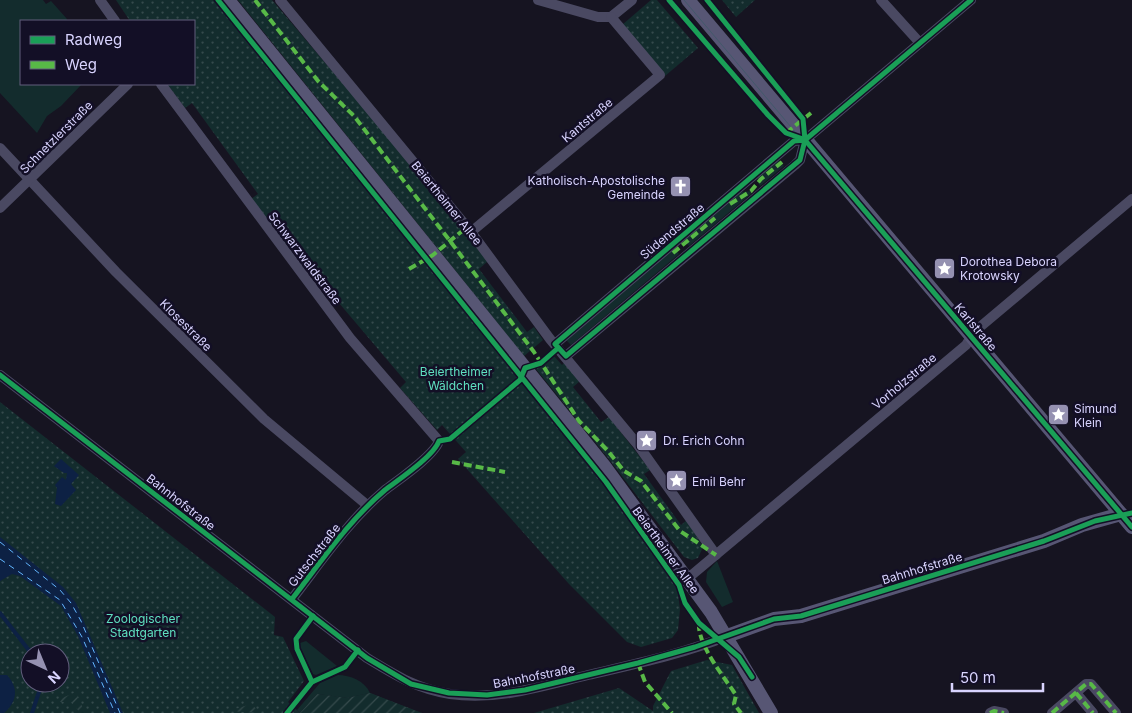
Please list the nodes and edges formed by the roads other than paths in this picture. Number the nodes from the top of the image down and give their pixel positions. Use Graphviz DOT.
graph roads {
  1 [pos="100,0"];
  2 [pos="228,0"];
  3 [pos="280,0"];
  4 [pos="538,0"];
  5 [pos="632,0"];
  6 [pos="688,0"];
  7 [pos="881,0"];
  8 [pos="971,0"];
  9 [pos="611,17"];
  10 [pos="114,20"];
  11 [pos="920,43"];
  12 [pos="127,85"];
  13 [pos="162,85"];
  14 [pos="805,140"];
  15 [pos="0,148"];
  16 [pos="749,179"];
  17 [pos="30,181"];
  18 [pos="761,193"];
  19 [pos="1132,199"];
  20 [pos="0,208"];
  21 [pos="471,232"];
  22 [pos="675,242"];
  23 [pos="687,255"];
  24 [pos="971,337"];
  25 [pos="555,344"];
  26 [pos="570,360"];
  27 [pos="0,375"];
  28 [pos="439,441"];
  29 [pos="367,506"];
  30 [pos="1126,514"];
  31 [pos="1132,528"];
  32 [pos="716,555"];
  33 [pos="687,579"];
  34 [pos="292,599"];
  35 [pos="727,636"];
  36 [pos="1076,693"];
  37 [pos="771,713"];
  38 [pos="990,713"];
  39 [pos="1004,713"];
  40 [pos="1052,713"];
  41 [pos="1093,713"];
  42 [pos="1116,713"];
  1 -- 10 [label="street"];
  2 -- 33 [label="street, Beiertheimer Allee"];
  3 -- 21 [label="street, Beiertheimer Allee"];
  4 -- 9 [label="street"];
  5 -- 9 [label="street"];
  6 -- 14 [label="street, Karlstraße"];
  7 -- 11 [label="street"];
  8 -- 11 [label="street, Südendstraße"];
  9 -- 21 [label="street, Kantstraße"];
  11 -- 14 [label="street, Südendstraße"];
  12 -- 17 [label="street, Schnetzlerstraße"];
  13 -- 28 [label="street, Schwarzwaldstraße"];
  14 -- 16 [label="street, Südendstraße"];
  14 -- 18 [label="street, Südendstraße"];
  14 -- 24 [label="street, Karlstraße"];
  15 -- 17 [label="street, Klosestraße"];
  16 -- 18 [label="street"];
  16 -- 22 [label="street, Südendstraße"];
  17 -- 20 [label="street, Schnetzlerstraße"];
  17 -- 29 [label="street, Klosestraße"];
  18 -- 23 [label="street, Südendstraße"];
  19 -- 24 [label="street, Vorholzstraße"];
  21 -- 25 [label="street, Beiertheimer Allee"];
  22 -- 23 [label="street, Südendstraße"];
  22 -- 25 [label="street, Südendstraße"];
  23 -- 26 [label="street, Südendstraße"];
  24 -- 30 [label="street, Karlstraße"];
  24 -- 32 [label="street, Vorholzstraße"];
  25 -- 26 [label="street, Beiertheimer Allee"];
  26 -- 32 [label="street, Beiertheimer Allee"];
  27 -- 34 [label="street, Bahnhofstraße"];
  28 -- 29 [label="street, Gutschstraße"];
  29 -- 34 [label="street, Gutschstraße"];
  30 -- 31 [label="street, Karlstraße"];
  30 -- 35 [label="street, Bahnhofstraße"];
  32 -- 33 [label="street, Vorholzstraße"];
  33 -- 35 [label="street, Beiertheimer Allee"];
  34 -- 35 [label="street, Bahnhofstraße"];
  35 -- 37 [label="street, Beiertheimer Allee"];
  36 -- 40 [label="street"];
  36 -- 41 [label="street"];
  36 -- 42 [label="street"];
  38 -- 39 [label="street"];
}
